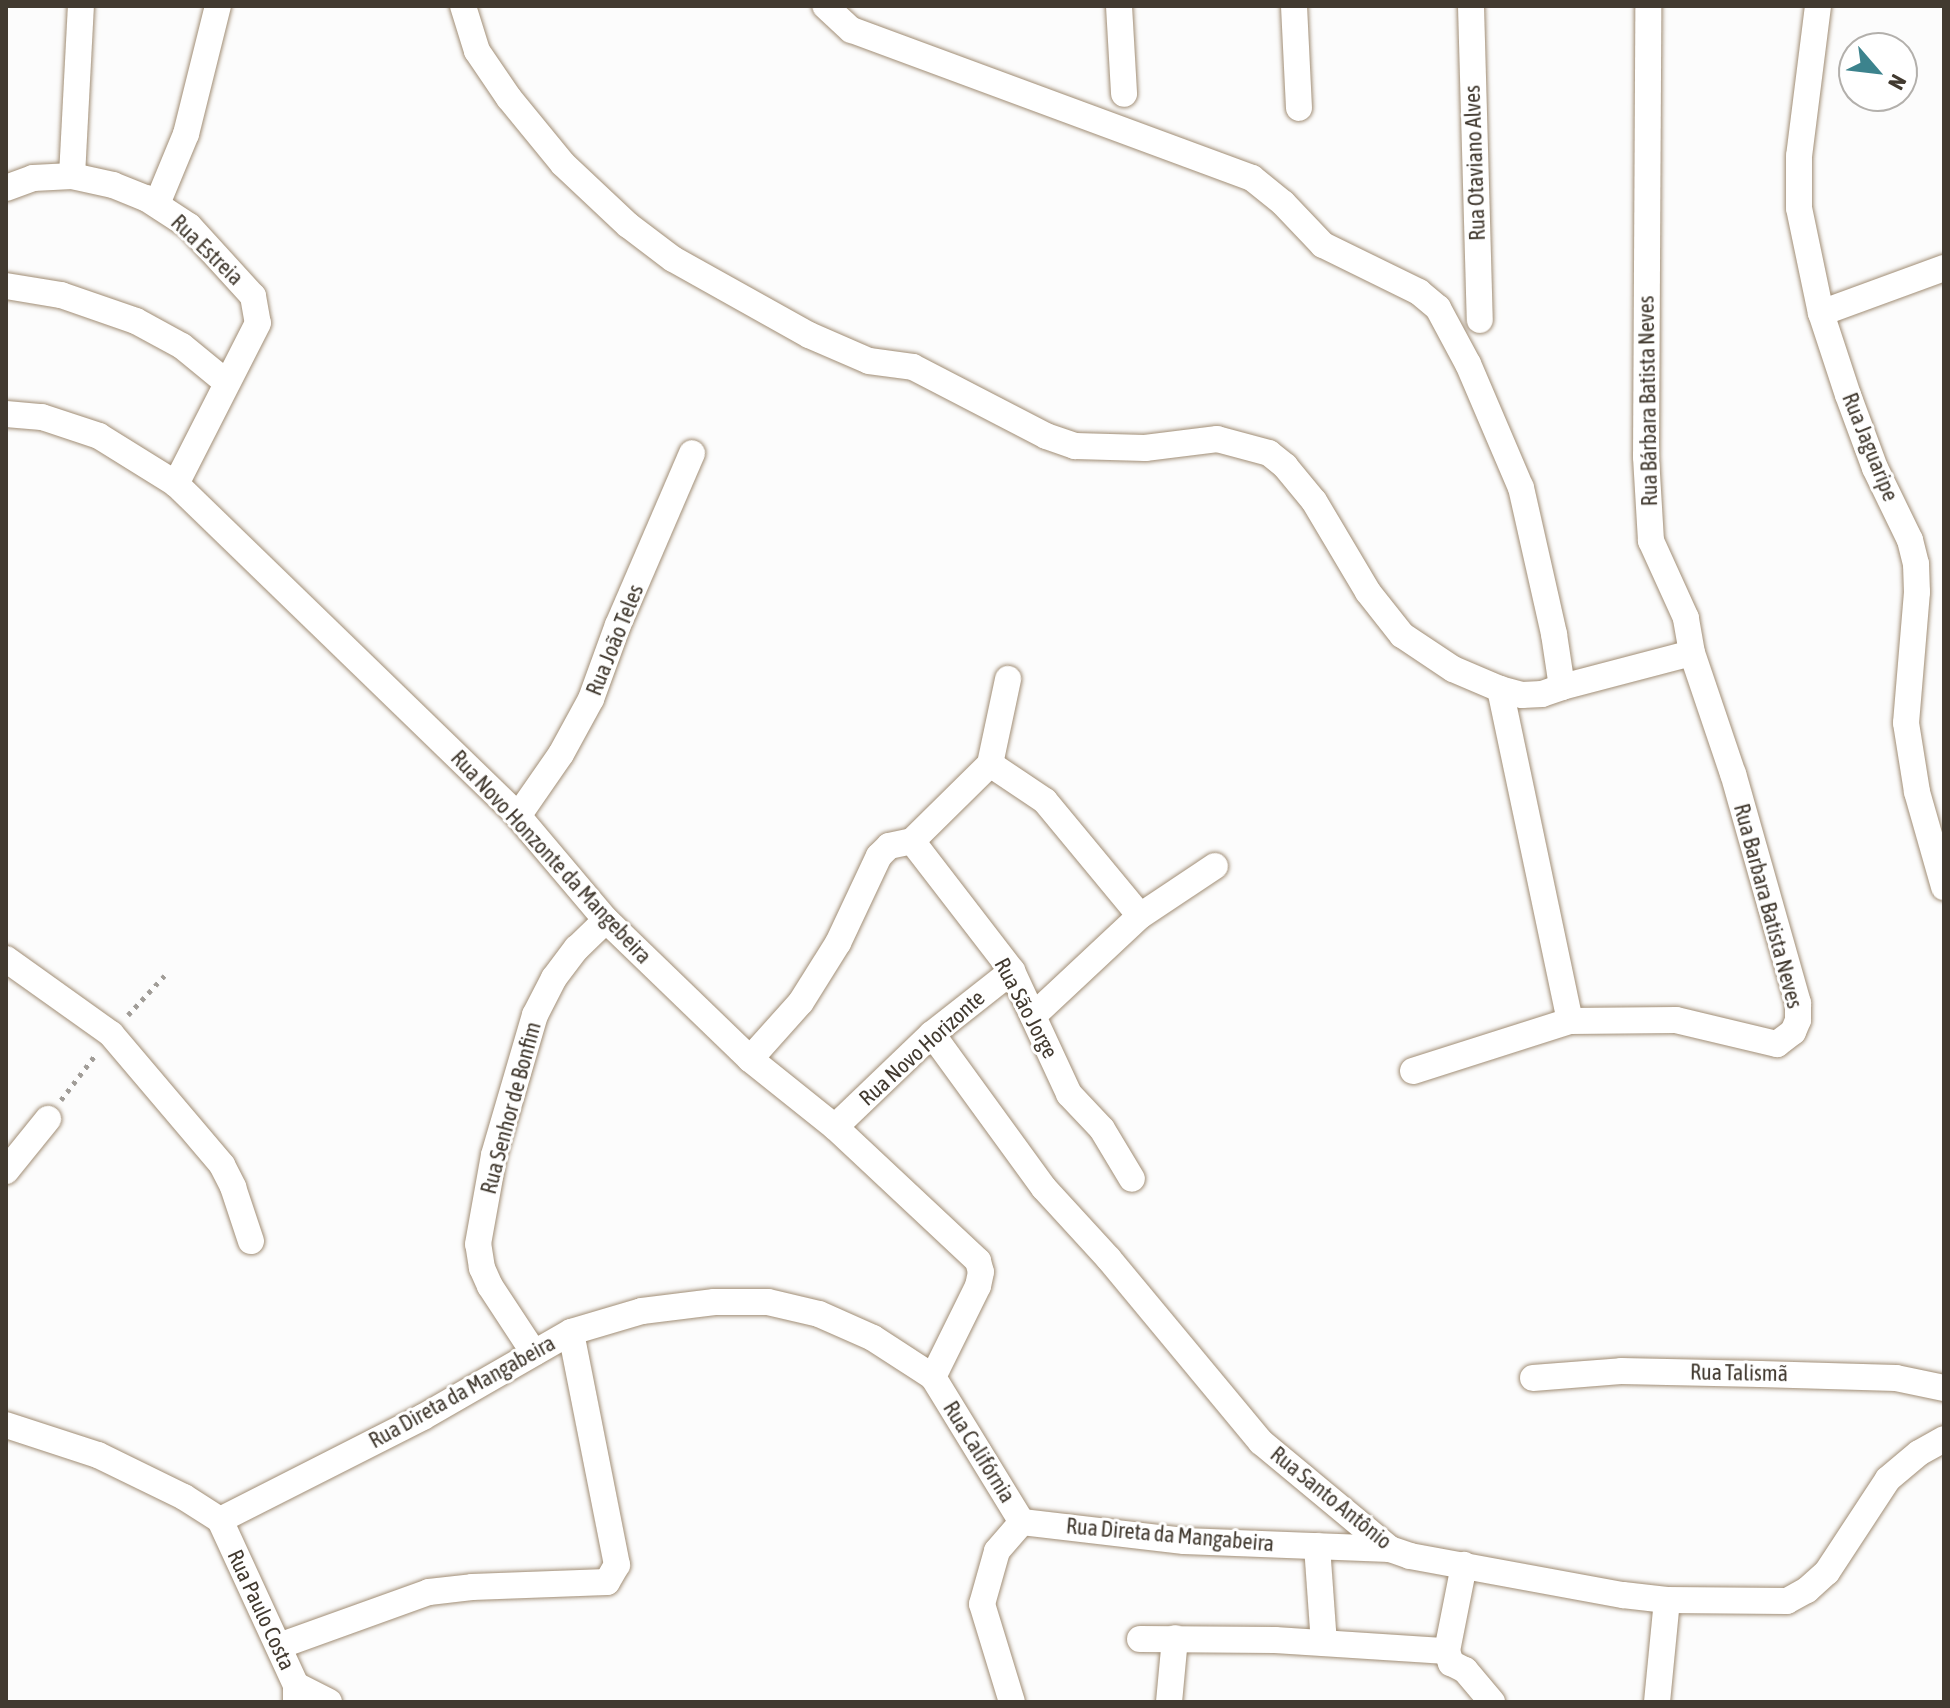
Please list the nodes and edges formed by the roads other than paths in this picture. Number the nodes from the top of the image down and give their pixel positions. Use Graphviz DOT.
graph roads {
  1 [pos="81,6"];
  2 [pos="218,6"];
  3 [pos="463,6"];
  4 [pos="825,6"];
  5 [pos="1119,6"];
  6 [pos="1294,6"];
  7 [pos="1471,6"];
  8 [pos="1648,6"];
  9 [pos="1818,6"];
  10 [pos="1124,94"];
  11 [pos="1299,108"];
  12 [pos="72,176"];
  13 [pos="6,188"];
  14 [pos="157,204"];
  15 [pos="1944,268"];
  16 [pos="6,286"];
  17 [pos="1821,313"];
  18 [pos="1480,320"];
  19 [pos="227,383"];
  20 [pos="6,414"];
  21 [pos="692,453"];
  22 [pos="176,484"];
  23 [pos="1692,653"];
  24 [pos="1008,679"];
  25 [pos="1562,687"];
  26 [pos="1500,689"];
  27 [pos="990,764"];
  28 [pos="518,816"];
  29 [pos="912,841"];
  30 [pos="1215,866"];
  31 [pos="1944,887"];
  32 [pos="1140,916"];
  33 [pos="606,920"];
  34 [pos="6,959"];
  35 [pos="1012,971"];
  36 [pos="1033,1016"];
  37 [pos="1570,1021"];
  38 [pos="932,1034"];
  39 [pos="750,1059"];
  40 [pos="1413,1071"];
  41 [pos="48,1119"];
  42 [pos="835,1127"];
  43 [pos="6,1171"];
  44 [pos="1132,1179"];
  45 [pos="251,1241"];
  46 [pos="571,1332"];
  47 [pos="534,1353"];
  48 [pos="933,1377"];
  49 [pos="1533,1378"];
  50 [pos="1944,1388"];
  51 [pos="6,1426"];
  52 [pos="1944,1439"];
  53 [pos="220,1520"];
  54 [pos="1022,1522"];
  55 [pos="1317,1546"];
  56 [pos="1390,1549"];
  57 [pos="1464,1565"];
  58 [pos="1667,1600"];
  59 [pos="1175,1638"];
  60 [pos="1140,1639"];
  61 [pos="1324,1643"];
  62 [pos="279,1646"];
  63 [pos="1447,1651"];
  64 [pos="296,1694"];
  65 [pos="329,1702"];
  66 [pos="1012,1702"];
  67 [pos="1169,1702"];
  68 [pos="1492,1702"];
  69 [pos="1657,1702"];
  1 -- 12 [label="street"];
  2 -- 14 [label="street"];
  3 -- 26 [label="street"];
  4 -- 25 [label="street"];
  5 -- 10 [label="street"];
  6 -- 11 [label="street"];
  7 -- 18 [label="street, Rua Otaviano Alves"];
  8 -- 23 [label="street, Rua Bárbara Batista Neves"];
  9 -- 17 [label="street, Rua Jaguaripe"];
  12 -- 13 [label="street, Rua Estreia"];
  12 -- 14 [label="street, Rua Estreia"];
  14 -- 19 [label="street, Rua Estreia"];
  15 -- 17 [label="street"];
  16 -- 19 [label="street"];
  17 -- 31 [label="street, Rua Jaguaripe"];
  19 -- 22 [label="street, Rua Estreia"];
  20 -- 22 [label="street, Rua Novo Honzonte da Mangebeira"];
  21 -- 28 [label="street, Rua João Teles"];
  22 -- 28 [label="street, Rua Novo Honzonte da Mangebeira"];
  23 -- 25 [label="street"];
  23 -- 37 [label="street, Rua Barbara Batista Neves"];
  24 -- 27 [label="street"];
  25 -- 26 [label="street"];
  26 -- 37 [label="street"];
  27 -- 29 [label="street"];
  27 -- 32 [label="street"];
  28 -- 33 [label="street, Rua Novo Honzonte da Mangebeira"];
  29 -- 35 [label="street, Rua São Jorge"];
  29 -- 39 [label="street"];
  30 -- 32 [label="street"];
  32 -- 36 [label="street"];
  33 -- 39 [label="street, Rua Novo Honzonte da Mangebeira"];
  33 -- 47 [label="street, Rua Senhor de Bonfim"];
  34 -- 45 [label="street"];
  35 -- 36 [label="street, Rua São Jorge"];
  35 -- 38 [label="street, Rua Novo Horizonte"];
  36 -- 44 [label="street, Rua São Jorge"];
  37 -- 40 [label="street, Rua Barbara Batista Neves"];
  38 -- 42 [label="street, Rua Novo Horizonte"];
  38 -- 56 [label="street, Rua Santo Antônio"];
  39 -- 42 [label="street, Rua Novo Honzonte da Mangebeira"];
  41 -- 43 [label="street"];
  42 -- 48 [label="street, Rua Novo Honzonte da Mangebeira"];
  46 -- 47 [label="street, Rua Direta da Mangabeira"];
  46 -- 48 [label="street, Rua Direta da Mangabeira"];
  46 -- 62 [label="street"];
  47 -- 53 [label="street, Rua Direta da Mangabeira"];
  48 -- 54 [label="street, Rua Califórnia"];
  49 -- 50 [label="street, Rua Talismã"];
  51 -- 53 [label="street"];
  52 -- 58 [label="street, Rua Santo Antônio"];
  53 -- 62 [label="street, Rua Paulo Costa"];
  54 -- 55 [label="street, Rua Direta da Mangabeira"];
  54 -- 66 [label="street, Rua Califórnia"];
  55 -- 56 [label="street, Rua Direta da Mangabeira"];
  55 -- 61 [label="street"];
  56 -- 57 [label="street, Rua Santo Antônio"];
  57 -- 58 [label="street, Rua Santo Antônio"];
  57 -- 63 [label="street"];
  58 -- 69 [label="street"];
  59 -- 60 [label="street"];
  59 -- 61 [label="street"];
  59 -- 67 [label="street"];
  61 -- 63 [label="street"];
  62 -- 64 [label="street, Rua Paulo Costa"];
  63 -- 68 [label="street"];
  64 -- 65 [label="street"];
}
